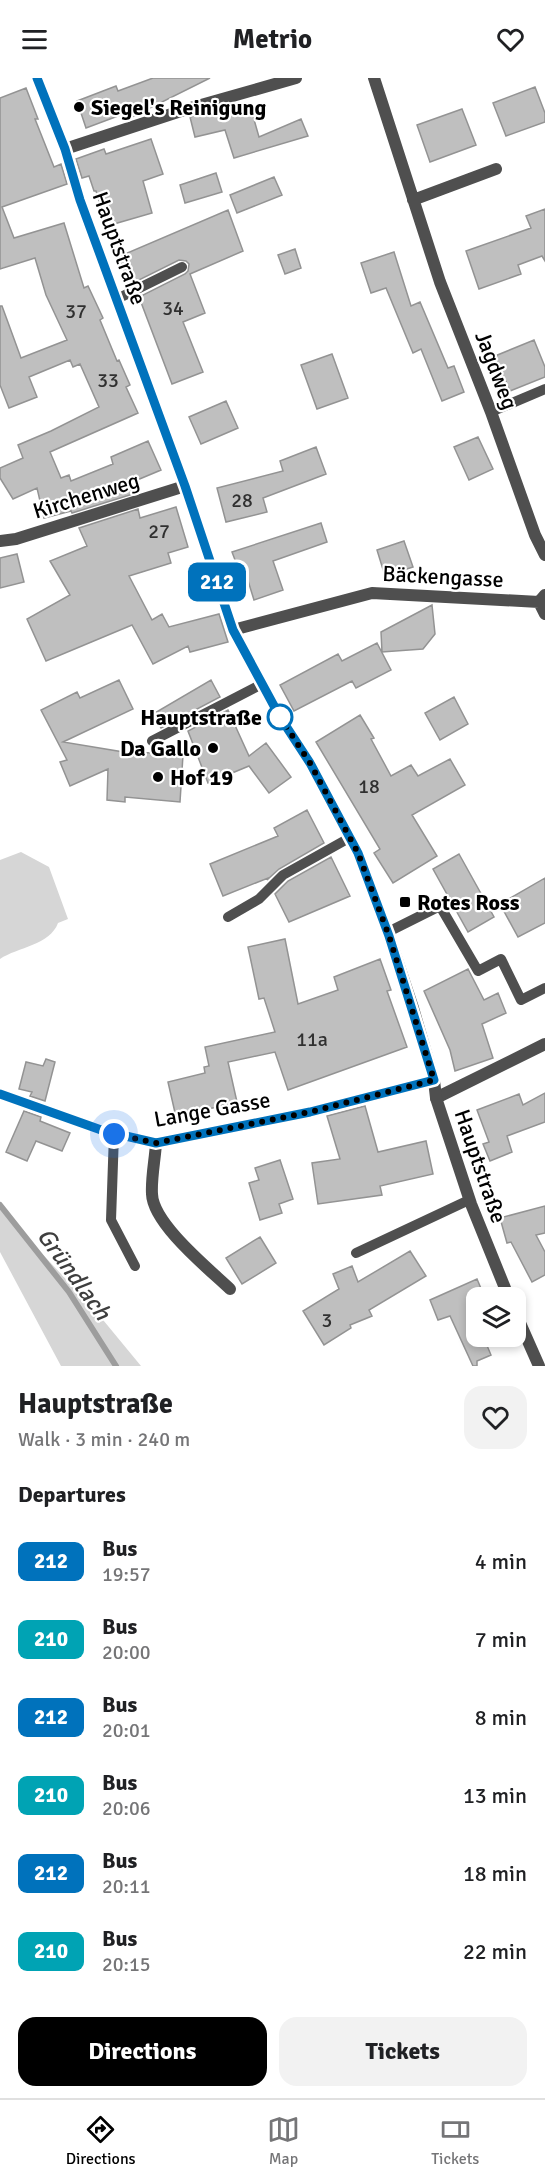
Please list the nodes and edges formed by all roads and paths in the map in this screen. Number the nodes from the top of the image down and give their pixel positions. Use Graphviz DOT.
graph roads {
  1 [pos="37,78"];
  2 [pos="296,78"];
  3 [pos="374,78"];
  4 [pos="65,149"];
  5 [pos="496,169"];
  6 [pos="413,200"];
  7 [pos="182,267"];
  8 [pos="117,299"];
  9 [pos="545,389"];
  10 [pos="491,412"];
  11 [pos="185,486"];
  12 [pos="0,541"];
  13 [pos="545,555"];
  14 [pos="542,598"];
  15 [pos="545,614"];
  16 [pos="233,630"];
  17 [pos="262,684"];
  18 [pos="153,741"];
  19 [pos="351,837"];
  20 [pos="228,917"];
  21 [pos="388,932"];
  22 [pos="545,988"];
  23 [pos="545,1044"];
  24 [pos="434,1080"];
  25 [pos="0,1094"];
  26 [pos="436,1098"];
  27 [pos="114,1134"];
  28 [pos="156,1143"];
  29 [pos="469,1200"];
  30 [pos="356,1253"];
  31 [pos="135,1266"];
  32 [pos="505,1287"];
  33 [pos="230,1289"];
  34 [pos="526,1337"];
  35 [pos="539,1366"];
  1 -- 4 [label="street, Hauptstraße"];
  2 -- 4 [label="street"];
  3 -- 6 [label="street, Jagdweg"];
  4 -- 8 [label="street, Hauptstraße"];
  5 -- 6 [label="street"];
  6 -- 10 [label="street, Jagdweg"];
  7 -- 8 [label="lane"];
  8 -- 11 [label="street, Hauptstraße"];
  9 -- 10 [label="lane"];
  10 -- 13 [label="street, Jagdweg"];
  11 -- 12 [label="street, Kirchenweg"];
  11 -- 16 [label="street, Hauptstraße"];
  14 -- 15 [label="street"];
  14 -- 16 [label="street, Bäckengasse"];
  16 -- 17 [label="street, Hauptstraße"];
  17 -- 18 [label="lane"];
  17 -- 19 [label="street, Hauptstraße"];
  19 -- 20 [label="lane"];
  19 -- 21 [label="street, Hauptstraße"];
  21 -- 22 [label="lane"];
  21 -- 24 [label="street, Hauptstraße"];
  23 -- 26 [label="street"];
  24 -- 26 [label="street, Hauptstraße"];
  24 -- 28 [label="street, Lange Gasse"];
  25 -- 27 [label="street, Lange Gasse"];
  26 -- 29 [label="street, Hauptstraße"];
  27 -- 28 [label="street, Lange Gasse"];
  27 -- 31 [label="lane"];
  28 -- 33 [label="street"];
  29 -- 30 [label="lane"];
  29 -- 32 [label="street, Hauptstraße"];
  34 -- 35 [label="street"];
}
